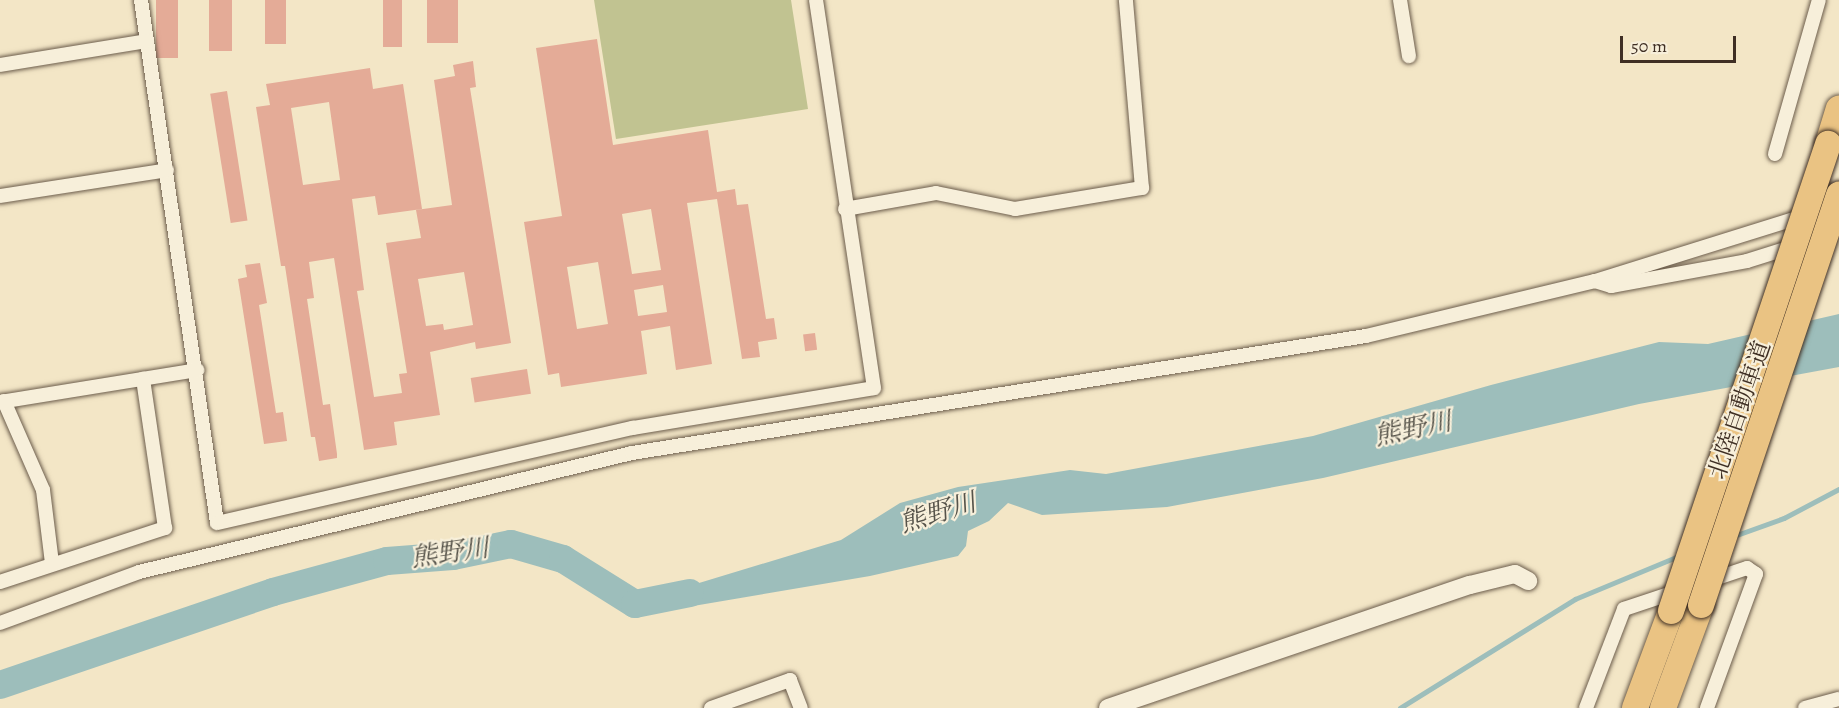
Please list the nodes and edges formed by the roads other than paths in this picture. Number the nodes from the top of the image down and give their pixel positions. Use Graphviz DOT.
graph roads {
  1 [pos="141,0"];
  2 [pos="816,0"];
  3 [pos="1126,0"];
  4 [pos="1400,0"];
  5 [pos="1819,0"];
  6 [pos="147,41"];
  7 [pos="1409,56"];
  8 [pos="0,65"];
  9 [pos="1839,109"];
  10 [pos="1775,154"];
  11 [pos="167,170"];
  12 [pos="0,195"];
  13 [pos="1839,195"];
  14 [pos="1839,205"];
  15 [pos="845,209"];
  16 [pos="1839,231"];
  17 [pos="1595,281"];
  18 [pos="197,370"];
  19 [pos="143,379"];
  20 [pos="2,401"];
  21 [pos="52,563"];
  22 [pos="1528,581"];
  23 [pos="0,582"];
  24 [pos="0,623"];
  25 [pos="1839,699"];
  26 [pos="711,708"];
  27 [pos="801,708"];
  28 [pos="1108,708"];
  29 [pos="1586,708"];
  30 [pos="1635,708"];
  31 [pos="1663,708"];
  32 [pos="1707,708"];
  33 [pos="1805,708"];
  1 -- 6 [label="street"];
  2 -- 15 [label="street"];
  3 -- 15 [label="street"];
  4 -- 7 [label="street"];
  5 -- 10 [label="street"];
  6 -- 8 [label="street"];
  6 -- 11 [label="street"];
  9 -- 30 [label="highway, 北陸自動車道, bridge"];
  11 -- 12 [label="street"];
  11 -- 18 [label="street"];
  13 -- 31 [label="highway, 北陸自動車道, bridge"];
  14 -- 17 [label="street"];
  15 -- 18 [label="street"];
  16 -- 17 [label="street"];
  17 -- 24 [label="street"];
  18 -- 19 [label="street"];
  19 -- 20 [label="street"];
  19 -- 21 [label="street"];
  20 -- 21 [label="street"];
  21 -- 23 [label="street"];
  22 -- 28 [label="street"];
  25 -- 33 [label="street"];
  26 -- 27 [label="street"];
  29 -- 32 [label="street"];
}
